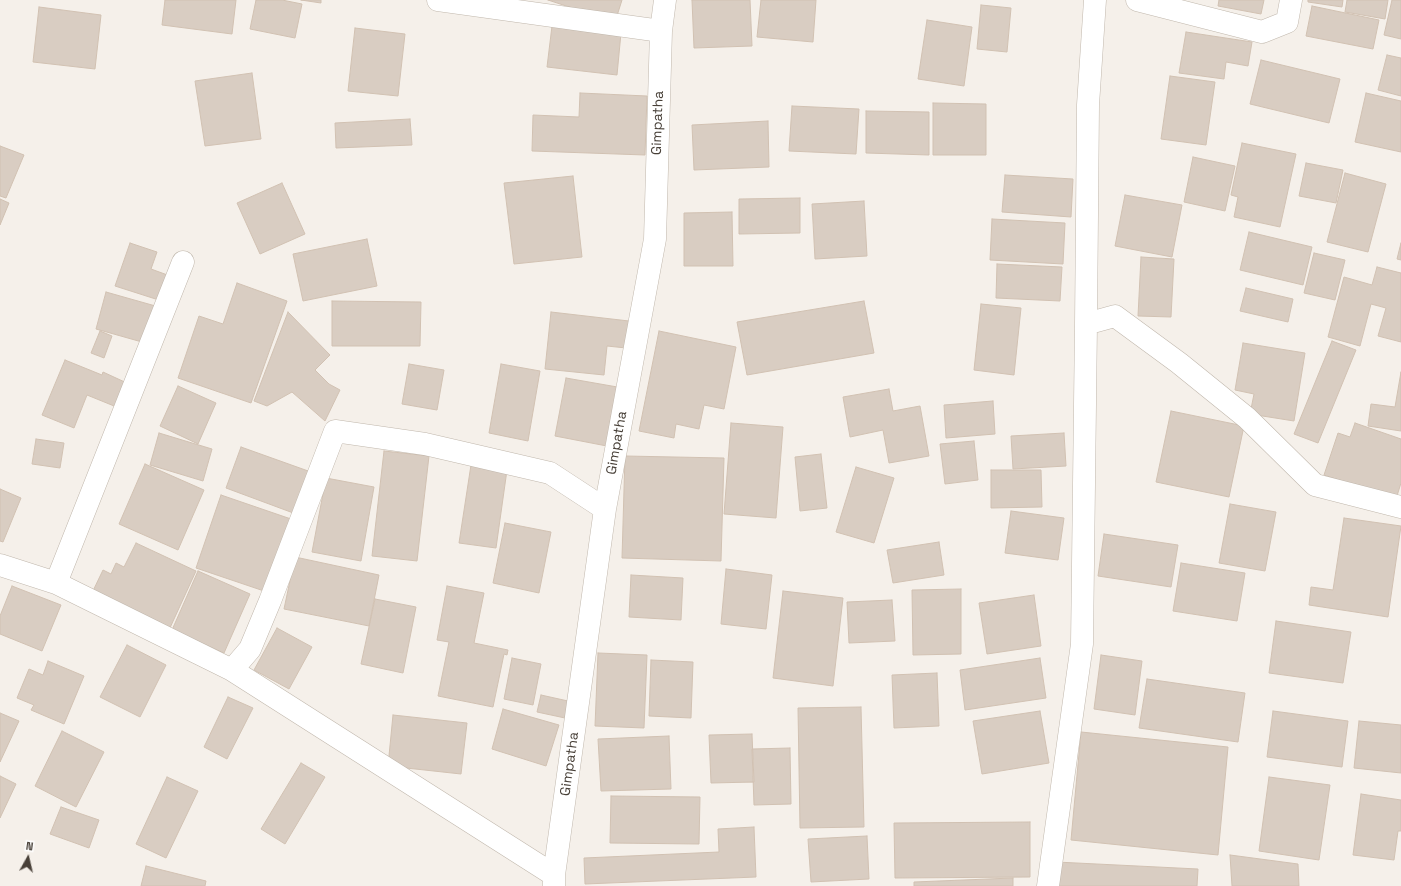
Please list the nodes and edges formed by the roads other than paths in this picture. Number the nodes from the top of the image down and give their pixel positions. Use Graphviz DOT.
graph roads {
  1 [pos="438,0"];
  2 [pos="665,0"];
  3 [pos="1096,0"];
  4 [pos="1138,0"];
  5 [pos="1291,0"];
  6 [pos="661,31"];
  7 [pos="183,262"];
  8 [pos="1086,324"];
  9 [pos="1401,507"];
  10 [pos="605,509"];
  11 [pos="0,565"];
  12 [pos="56,583"];
  13 [pos="232,670"];
  14 [pos="554,880"];
  15 [pos="1048,886"];
  1 -- 6 [label="street"];
  2 -- 6 [label="street, Gimpatha"];
  3 -- 8 [label="street"];
  4 -- 5 [label="street"];
  6 -- 10 [label="street, Gimpatha"];
  7 -- 12 [label="street"];
  8 -- 9 [label="street"];
  8 -- 15 [label="street"];
  10 -- 13 [label="street"];
  10 -- 14 [label="street, Gimpatha"];
  11 -- 12 [label="street"];
  12 -- 13 [label="street"];
  13 -- 14 [label="street"];
}
